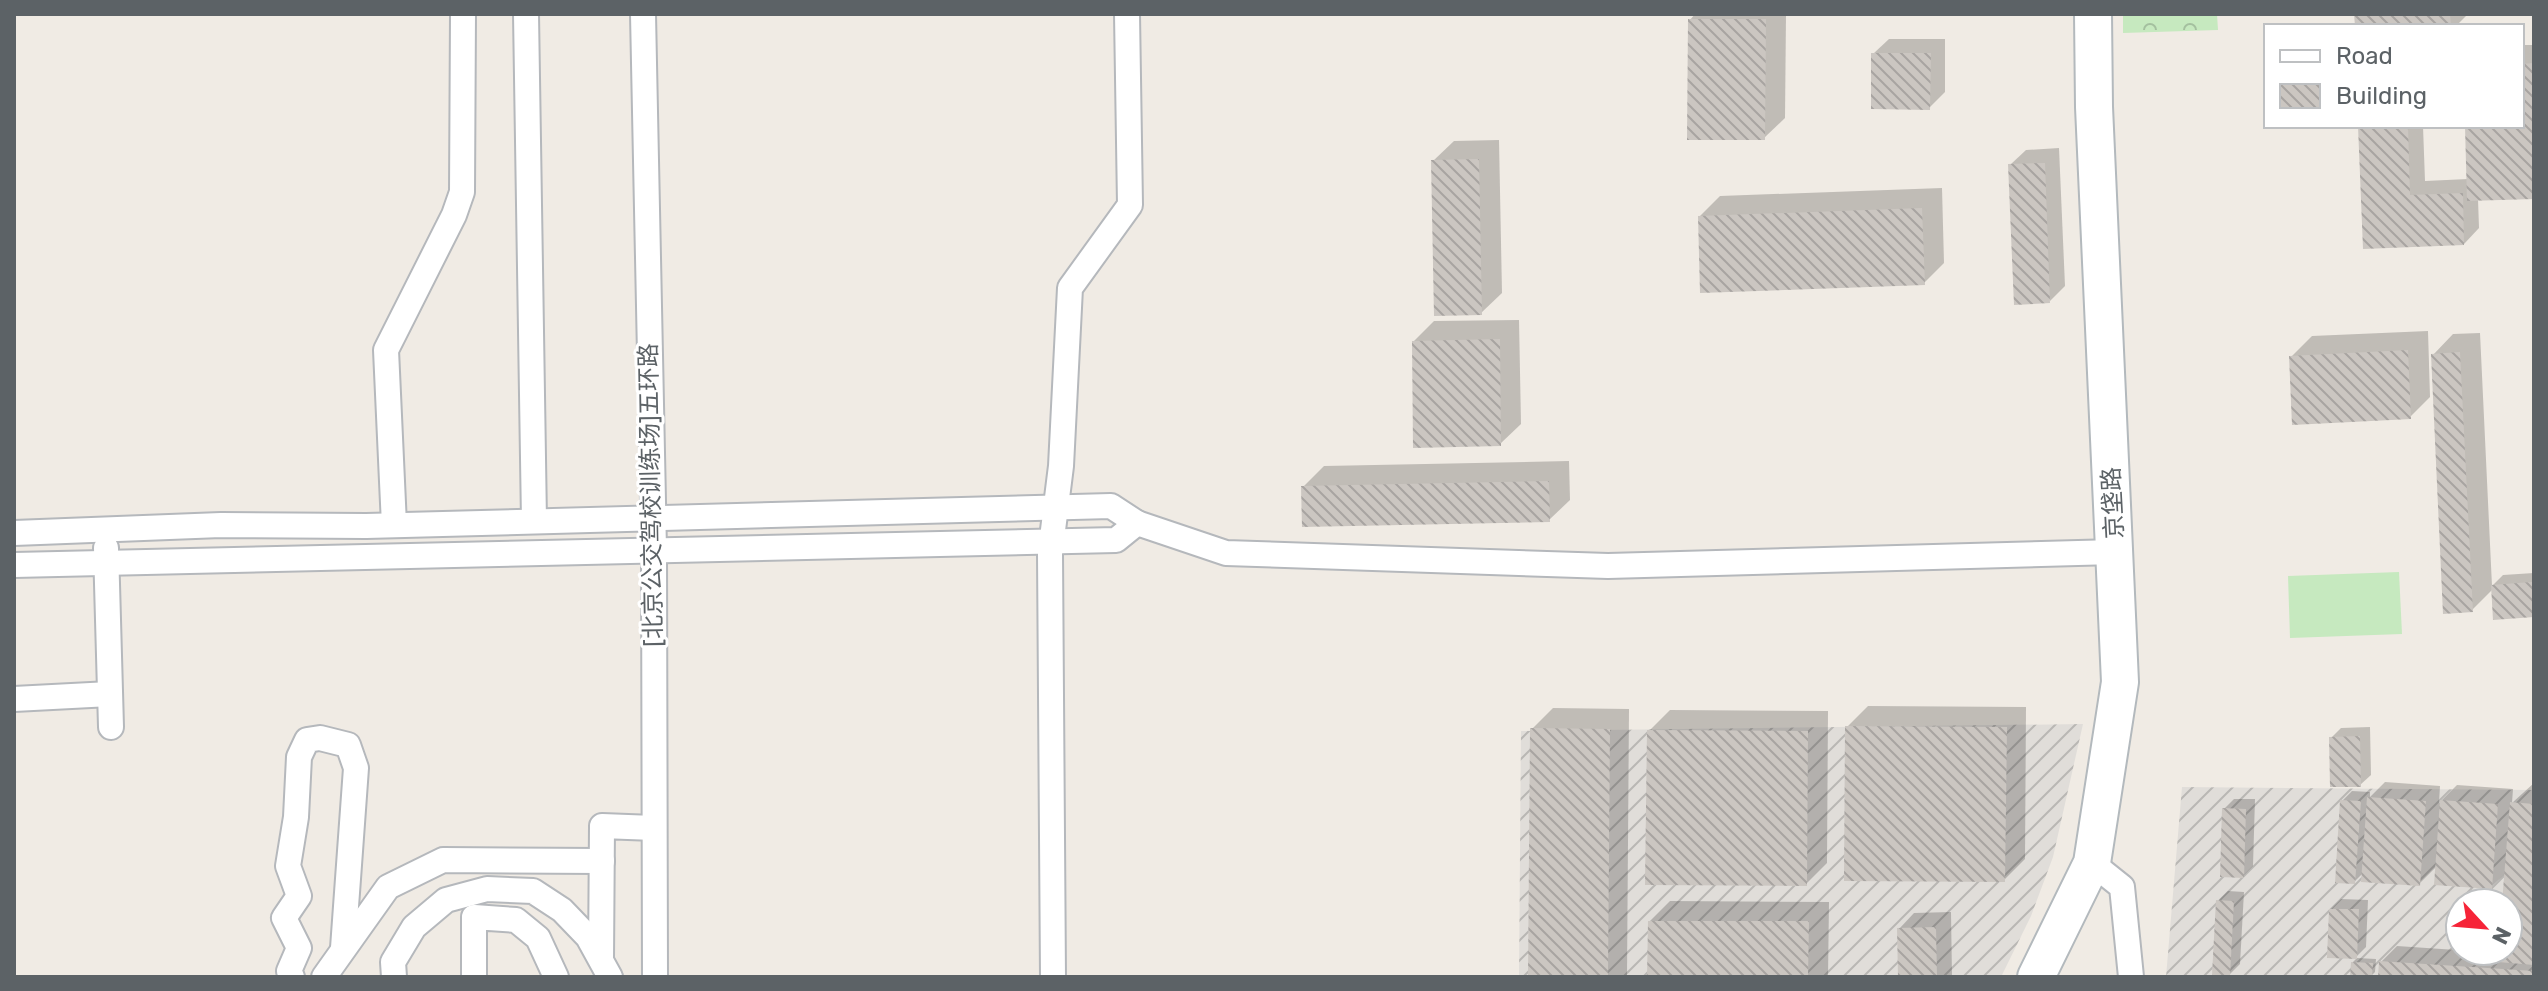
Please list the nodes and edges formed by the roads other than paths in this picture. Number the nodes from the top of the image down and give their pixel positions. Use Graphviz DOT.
graph roads {
  1 [pos="463,14"];
  2 [pos="526,14"];
  3 [pos="643,14"];
  4 [pos="1127,14"];
  5 [pos="2093,14"];
  6 [pos="1056,508"];
  7 [pos="652,519"];
  8 [pos="534,521"];
  9 [pos="1137,523"];
  10 [pos="394,525"];
  11 [pos="105,530"];
  12 [pos="14,533"];
  13 [pos="1052,541"];
  14 [pos="654,550"];
  15 [pos="2115,552"];
  16 [pos="106,563"];
  17 [pos="14,565"];
  18 [pos="110,694"];
  19 [pos="14,699"];
  20 [pos="111,727"];
  21 [pos="654,828"];
  22 [pos="602,861"];
  23 [pos="2092,863"];
  24 [pos="343,948"];
  25 [pos="606,969"];
  26 [pos="292,977"];
  27 [pos="324,977"];
  28 [pos="394,977"];
  29 [pos="474,977"];
  30 [pos="556,977"];
  31 [pos="655,977"];
  32 [pos="1053,977"];
  33 [pos="2036,977"];
  34 [pos="2131,977"];
  1 -- 10 [label="street"];
  2 -- 8 [label="street"];
  3 -- 7 [label="street, [北京公交驾校训练场]五环路"];
  4 -- 6 [label="street"];
  5 -- 15 [label="street, 京垡路"];
  6 -- 7 [label="street"];
  6 -- 9 [label="street"];
  6 -- 13 [label="street"];
  7 -- 8 [label="street"];
  7 -- 14 [label="street, [北京公交驾校训练场]五环路"];
  8 -- 10 [label="street"];
  9 -- 13 [label="street"];
  9 -- 15 [label="street"];
  10 -- 11 [label="street"];
  11 -- 12 [label="street"];
  11 -- 16 [label="street"];
  13 -- 14 [label="street"];
  13 -- 32 [label="street"];
  14 -- 16 [label="street"];
  14 -- 21 [label="street, [北京公交驾校训练场]五环路"];
  15 -- 23 [label="street, 京垡路"];
  16 -- 17 [label="street"];
  16 -- 18 [label="street"];
  18 -- 19 [label="street"];
  18 -- 20 [label="street"];
  21 -- 22 [label="street"];
  21 -- 31 [label="street, [北京公交驾校训练场]五环路"];
  22 -- 24 [label="street"];
  22 -- 25 [label="street"];
  23 -- 33 [label="street, 京垡路"];
  23 -- 34 [label="street"];
  24 -- 26 [label="street"];
  24 -- 27 [label="street"];
  25 -- 28 [label="street"];
  29 -- 30 [label="street"];
}
